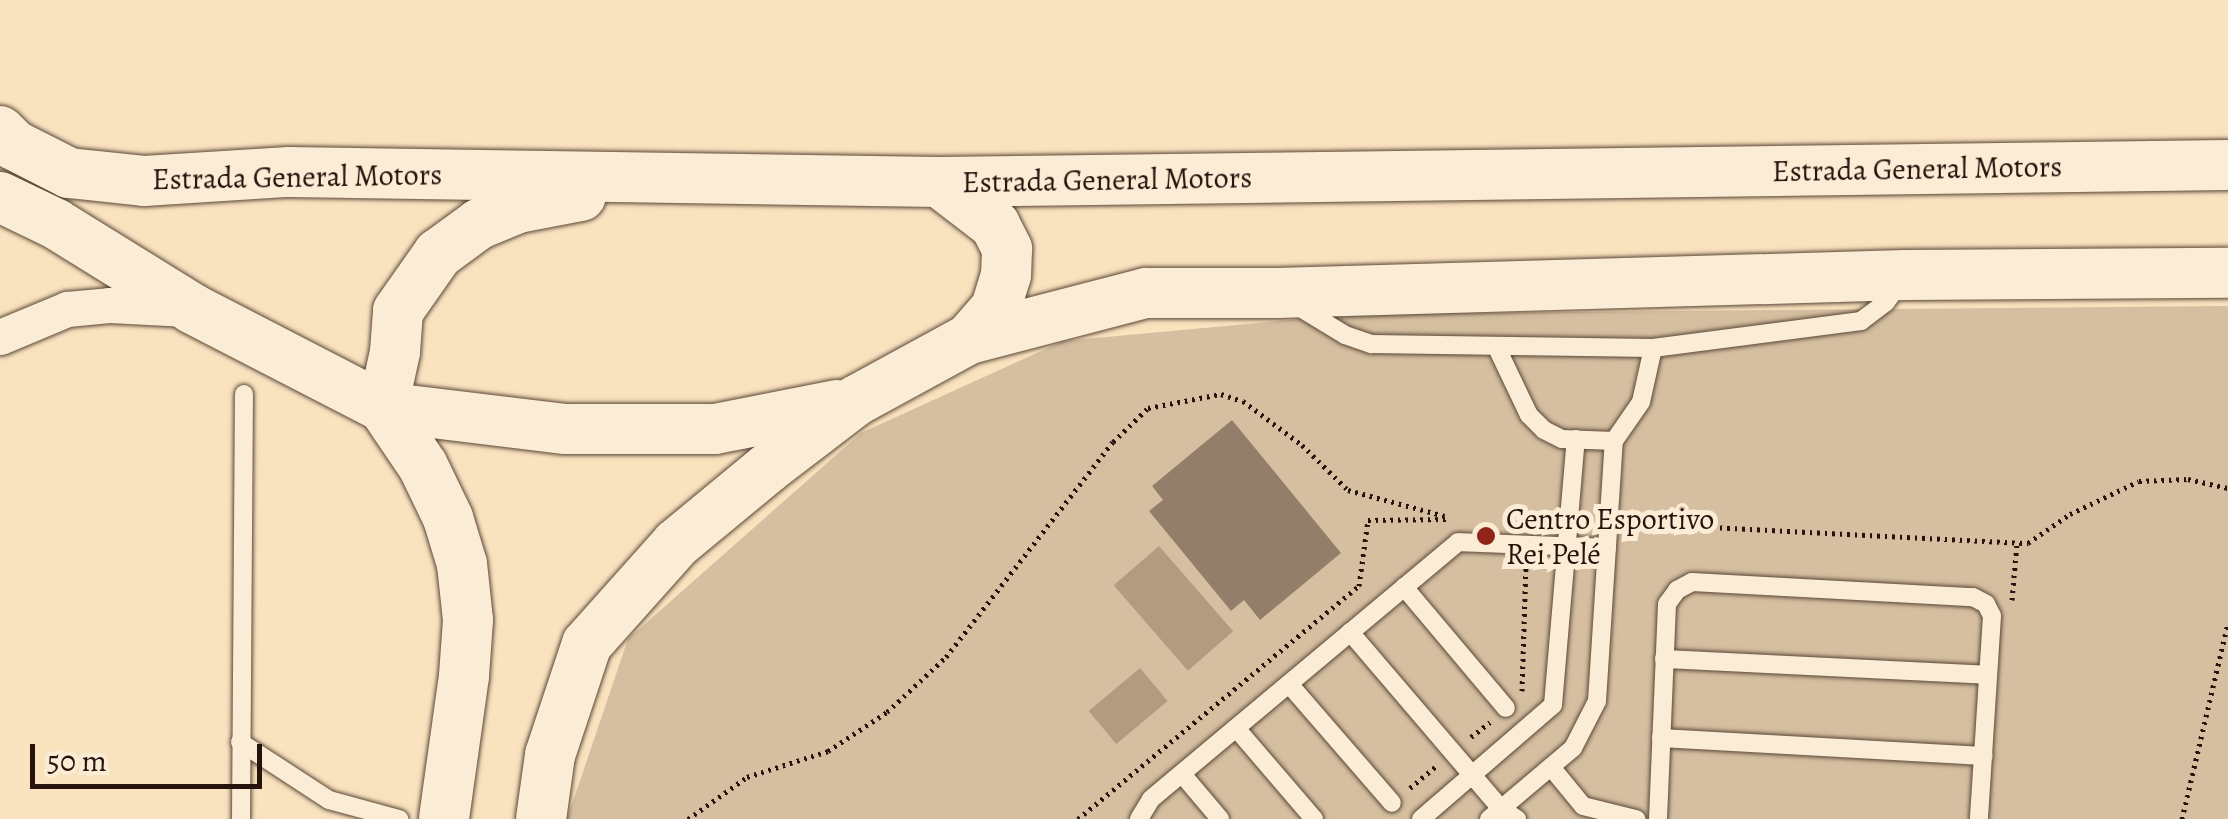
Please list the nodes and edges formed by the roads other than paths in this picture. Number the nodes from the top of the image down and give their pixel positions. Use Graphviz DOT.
graph roads {
  1 [pos="0,131"];
  2 [pos="2228,165"];
  3 [pos="735,178"];
  4 [pos="938,182"];
  5 [pos="0,197"];
  6 [pos="56,224"];
  7 [pos="0,230"];
  8 [pos="2228,273"];
  9 [pos="1904,275"];
  10 [pos="1277,294"];
  11 [pos="193,309"];
  12 [pos="0,338"];
  13 [pos="968,339"];
  14 [pos="1498,348"];
  15 [pos="1653,348"];
  16 [pos="244,394"];
  17 [pos="857,400"];
  18 [pos="384,407"];
  19 [pos="1576,440"];
  20 [pos="1614,441"];
  21 [pos="1566,546"];
  22 [pos="1606,548"];
  23 [pos="1404,587"];
  24 [pos="1350,632"];
  25 [pos="1664,659"];
  26 [pos="1988,675"];
  27 [pos="1288,684"];
  28 [pos="1506,708"];
  29 [pos="1236,728"];
  30 [pos="1661,738"];
  31 [pos="240,742"];
  32 [pos="1983,756"];
  33 [pos="1551,767"];
  34 [pos="1182,774"];
  35 [pos="1472,775"];
  36 [pos="1392,804"];
  37 [pos="1502,816"];
  38 [pos="241,819"];
  39 [pos="399,819"];
  40 [pos="444,819"];
  41 [pos="541,819"];
  42 [pos="1139,819"];
  43 [pos="1220,819"];
  44 [pos="1314,819"];
  45 [pos="1421,819"];
  46 [pos="1636,819"];
  47 [pos="1658,819"];
  48 [pos="1979,819"];
  1 -- 3 [label="main road, Estrada General Motors"];
  2 -- 4 [label="main road, Estrada General Motors"];
  3 -- 4 [label="main road, Estrada General Motors"];
  3 -- 18 [label="main road"];
  4 -- 13 [label="main road"];
  5 -- 6 [label="main road"];
  6 -- 7 [label="main road"];
  6 -- 11 [label="main road"];
  8 -- 9 [label="main road"];
  9 -- 10 [label="main road"];
  9 -- 15 [label="lane"];
  10 -- 13 [label="main road"];
  10 -- 14 [label="lane"];
  11 -- 12 [label="street"];
  11 -- 18 [label="main road"];
  13 -- 17 [label="main road"];
  14 -- 15 [label="lane"];
  14 -- 19 [label="lane"];
  15 -- 20 [label="lane"];
  16 -- 31 [label="lane"];
  17 -- 18 [label="main road"];
  17 -- 41 [label="main road"];
  18 -- 40 [label="main road"];
  19 -- 20 [label="lane"];
  19 -- 21 [label="lane"];
  20 -- 22 [label="lane"];
  21 -- 22 [label="lane"];
  21 -- 23 [label="lane"];
  21 -- 35 [label="lane"];
  22 -- 33 [label="lane"];
  23 -- 24 [label="lane"];
  23 -- 28 [label="lane"];
  24 -- 27 [label="lane"];
  24 -- 35 [label="lane"];
  25 -- 26 [label="lane"];
  25 -- 26 [label="lane"];
  25 -- 30 [label="lane"];
  26 -- 32 [label="lane"];
  27 -- 29 [label="lane"];
  27 -- 36 [label="lane"];
  29 -- 34 [label="lane"];
  29 -- 44 [label="lane"];
  30 -- 32 [label="lane"];
  30 -- 47 [label="lane"];
  31 -- 38 [label="lane"];
  31 -- 39 [label="lane"];
  32 -- 48 [label="lane"];
  33 -- 37 [label="lane"];
  33 -- 46 [label="lane"];
  34 -- 42 [label="lane"];
  34 -- 43 [label="lane"];
  35 -- 37 [label="lane"];
  35 -- 45 [label="lane"];
}
